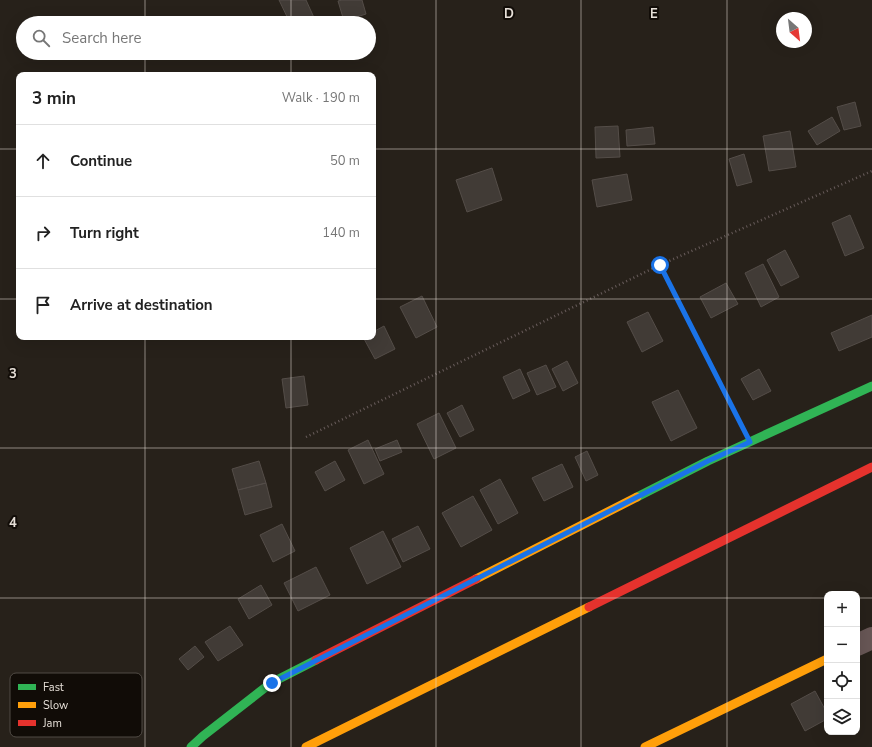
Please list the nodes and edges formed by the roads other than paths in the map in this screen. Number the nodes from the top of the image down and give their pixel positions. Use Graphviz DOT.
graph roads {
  1 [pos="872,386"];
  2 [pos="872,467"];
  3 [pos="872,638"];
  4 [pos="860,644"];
  5 [pos="824,660"];
  6 [pos="191,747"];
  7 [pos="306,747"];
  8 [pos="645,747"];
  1 -- 6 [label="main road"];
  2 -- 7 [label="main road"];
  3 -- 4 [label="street"];
  5 -- 8 [label="main road"];
}
